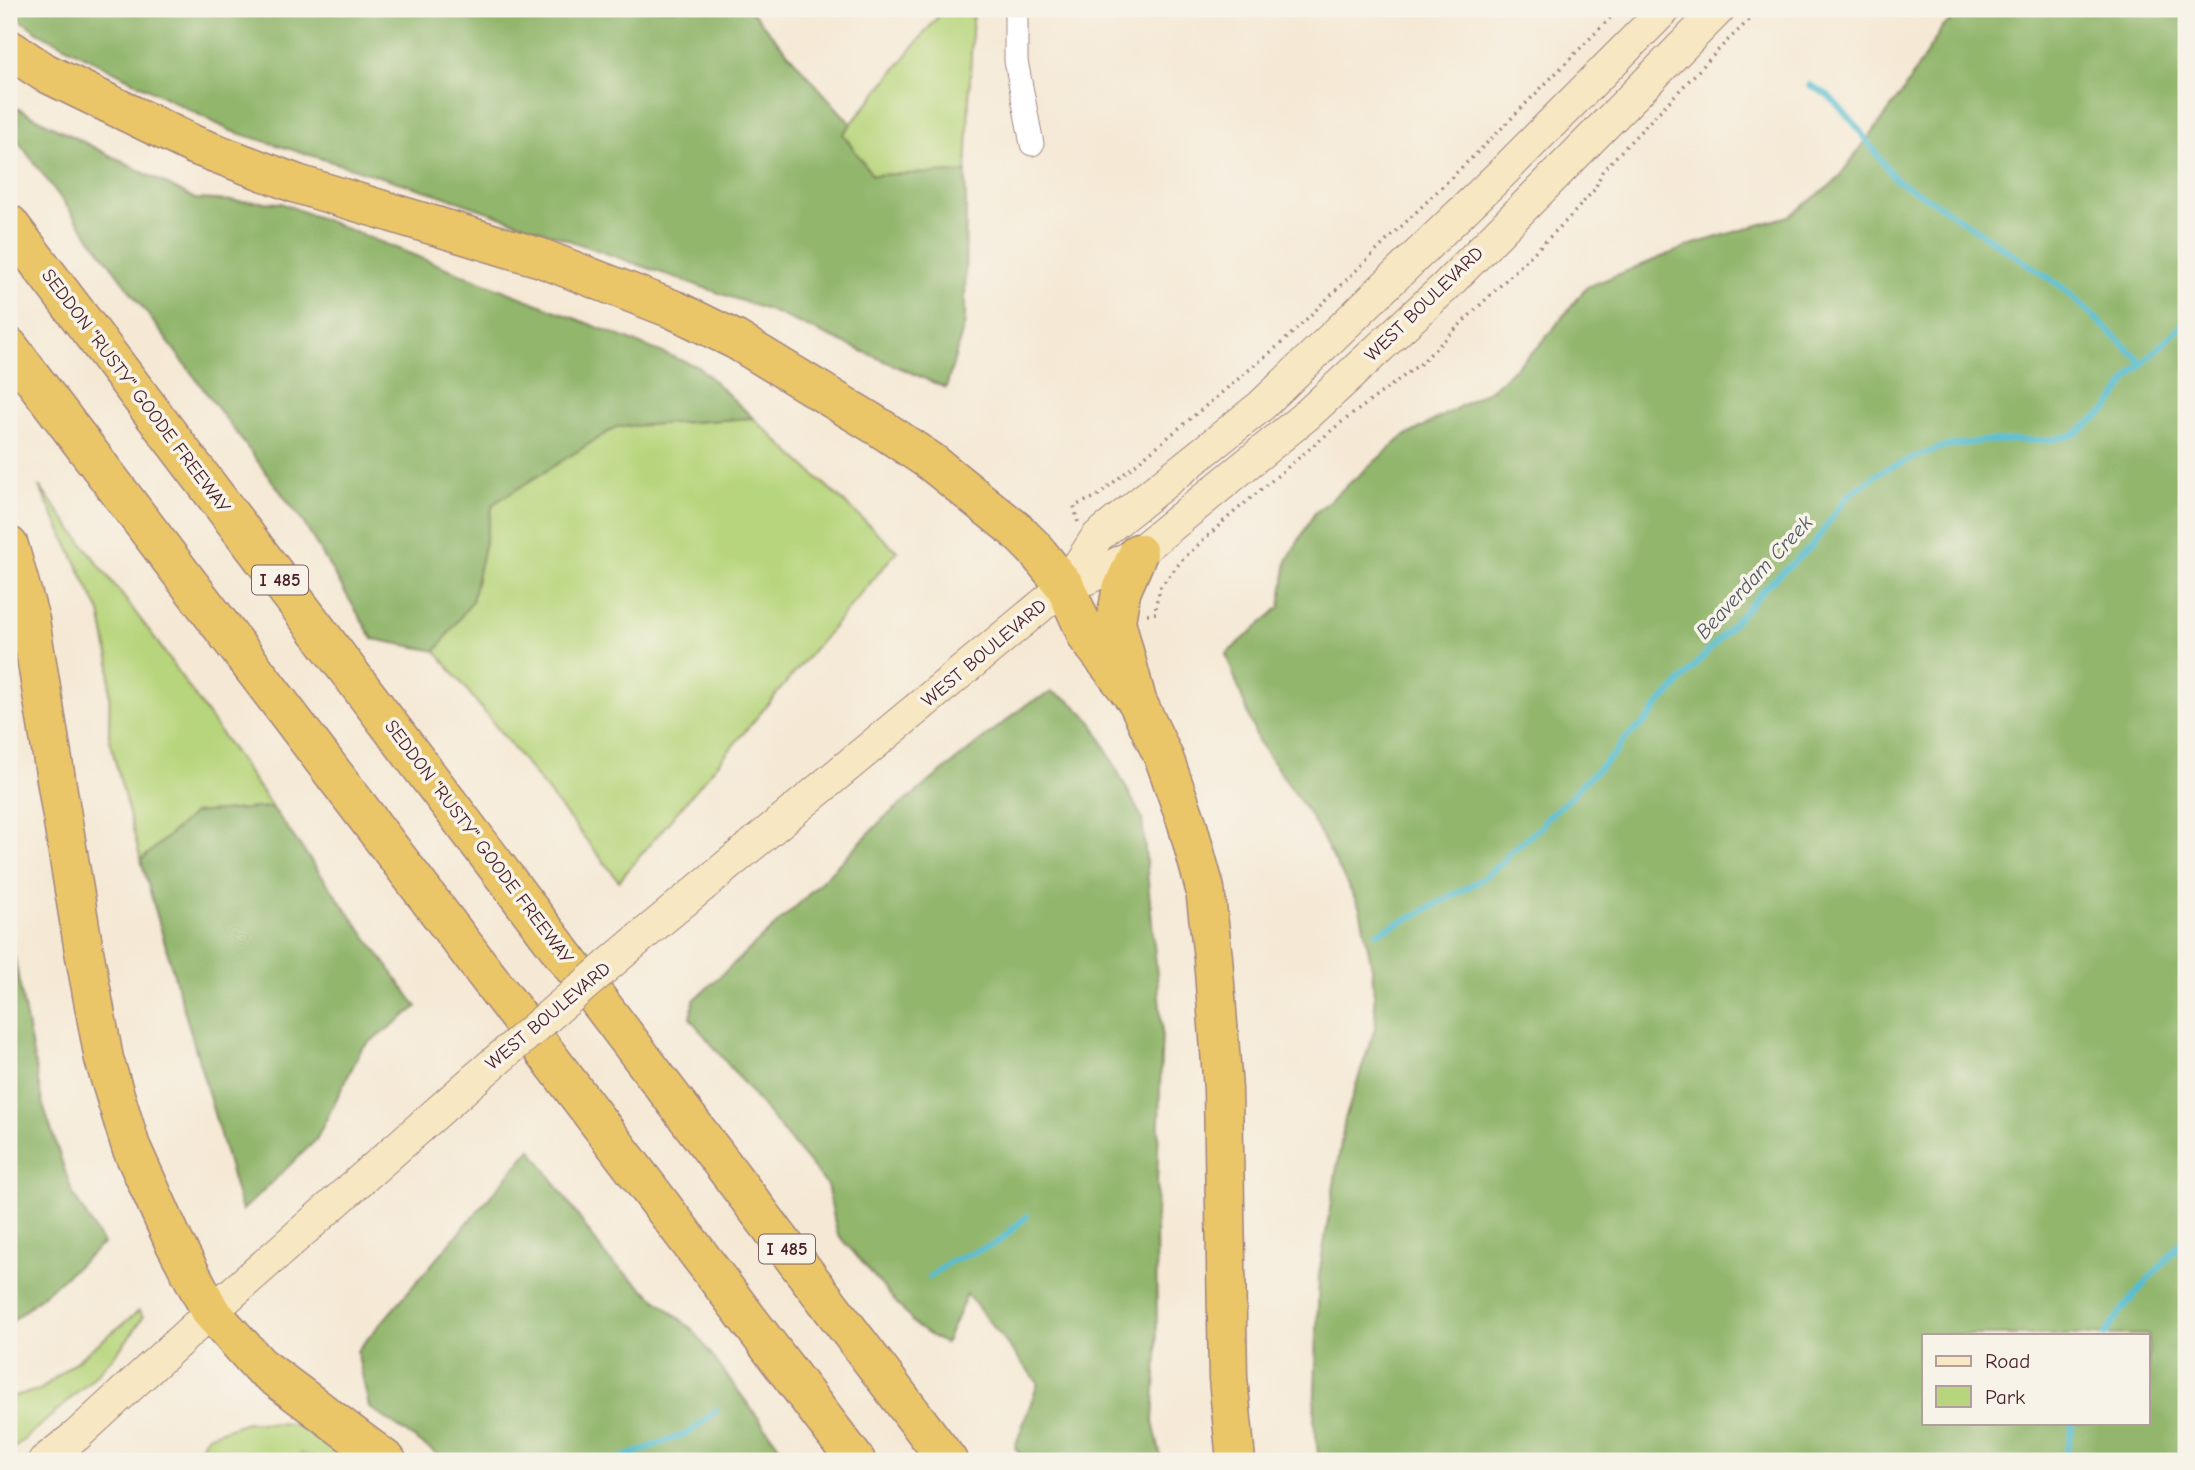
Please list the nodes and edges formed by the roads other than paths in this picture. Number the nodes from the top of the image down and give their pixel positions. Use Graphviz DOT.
graph roads {
  1 [pos="1016,9"];
  2 [pos="1665,9"];
  3 [pos="1719,9"];
  4 [pos="1630,45"];
  5 [pos="9,49"];
  6 [pos="1032,144"];
  7 [pos="1502,173"];
  8 [pos="1528,204"];
  9 [pos="9,224"];
  10 [pos="9,346"];
  11 [pos="1319,404"];
  12 [pos="9,545"];
  13 [pos="1138,553"];
  14 [pos="1065,586"];
  15 [pos="1137,701"];
  16 [pos="211,1312"];
  17 [pos="44,1461"];
  18 [pos="387,1461"];
  19 [pos="856,1461"];
  20 [pos="948,1461"];
  21 [pos="1236,1461"];
  1 -- 6 [label="street"];
  2 -- 4 [label="street, WEST BOULEVARD"];
  3 -- 8 [label="street, WEST BOULEVARD"];
  4 -- 7 [label="street, WEST BOULEVARD"];
  4 -- 8 [label="street"];
  5 -- 14 [label="highway"];
  7 -- 11 [label="street"];
  7 -- 14 [label="street, WEST BOULEVARD"];
  8 -- 11 [label="street, WEST BOULEVARD"];
  9 -- 20 [label="highway, SEDDON \"RUSTY\" GOODE FREEWAY / I 485"];
  10 -- 19 [label="highway"];
  11 -- 13 [label="street, WEST BOULEVARD"];
  12 -- 16 [label="highway"];
  13 -- 14 [label="street, WEST BOULEVARD"];
  13 -- 15 [label="highway"];
  14 -- 15 [label="highway"];
  14 -- 16 [label="street, WEST BOULEVARD, bridge"];
  15 -- 21 [label="highway"];
  16 -- 17 [label="street, WEST BOULEVARD"];
  16 -- 18 [label="highway"];
}
